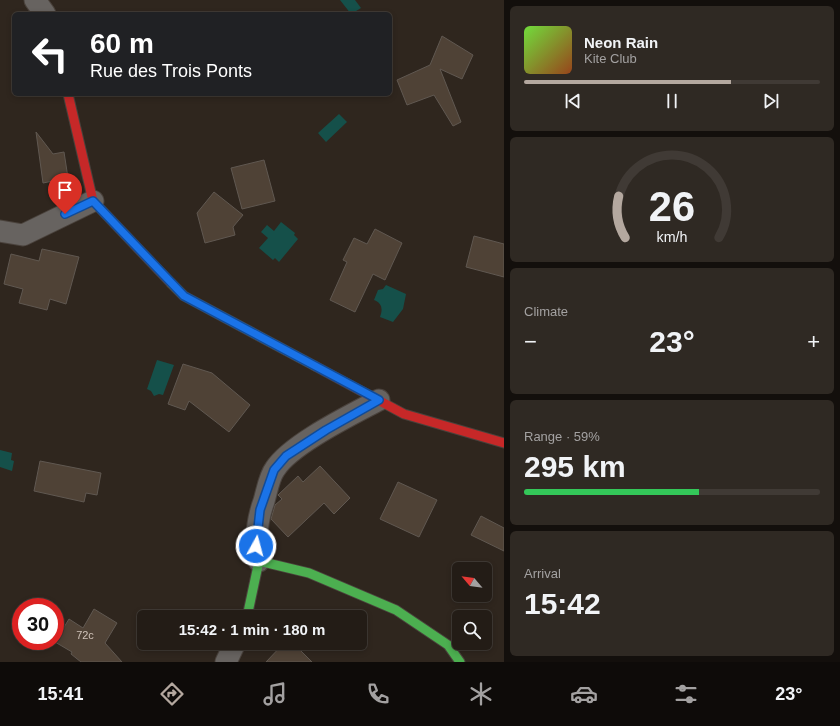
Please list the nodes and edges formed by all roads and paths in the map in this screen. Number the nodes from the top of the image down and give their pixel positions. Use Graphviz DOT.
graph roads {
  1 [pos="35,0"];
  2 [pos="44,12"];
  3 [pos="68,96"];
  4 [pos="93,201"];
  5 [pos="0,231"];
  6 [pos="379,400"];
  7 [pos="504,443"];
  8 [pos="259,561"];
  9 [pos="248,610"];
  10 [pos="232,650"];
  11 [pos="226,662"];
  12 [pos="460,662"];
  1 -- 2 [label="street"];
  3 -- 4 [label="street"];
  4 -- 5 [label="street"];
  4 -- 6 [label="street"];
  6 -- 7 [label="street"];
  6 -- 8 [label="street"];
  8 -- 9 [label="street"];
  8 -- 12 [label="street"];
  10 -- 11 [label="street"];
}
